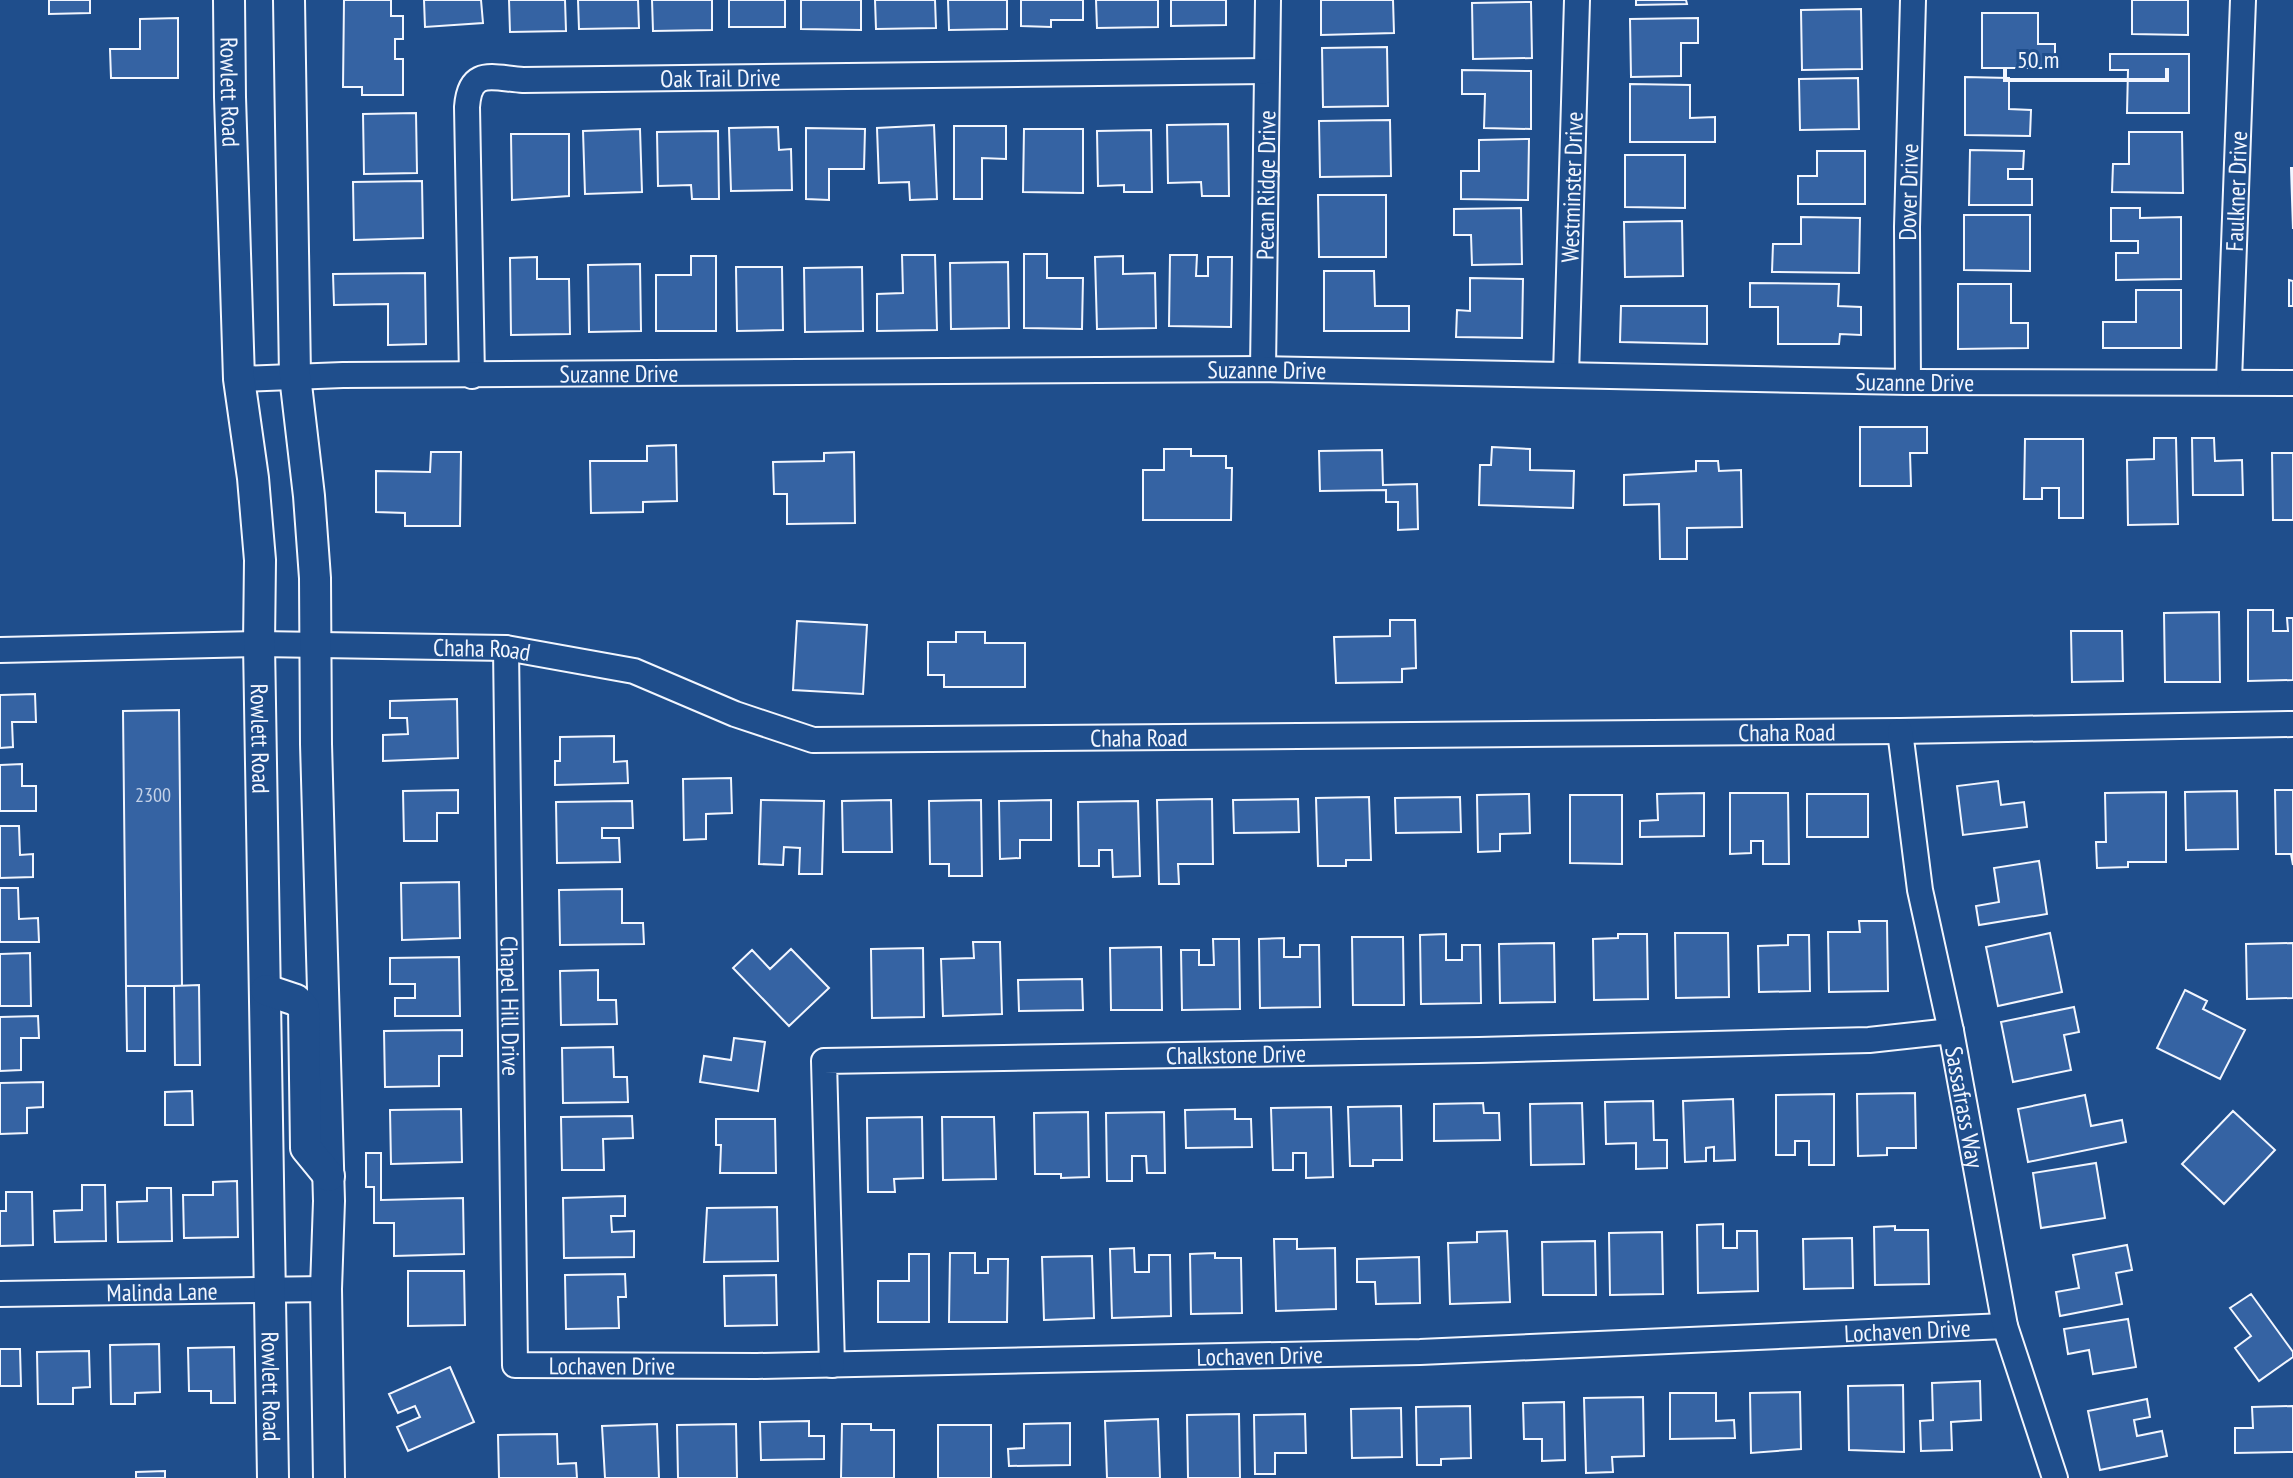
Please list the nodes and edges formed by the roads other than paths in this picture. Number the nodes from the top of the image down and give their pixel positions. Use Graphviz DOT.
graph roads {
  1 [pos="229,0"];
  2 [pos="289,0"];
  3 [pos="1268,0"];
  4 [pos="1577,0"];
  5 [pos="1913,0"];
  6 [pos="2243,0"];
  7 [pos="1266,71"];
  8 [pos="1263,369"];
  9 [pos="1566,375"];
  10 [pos="295,376"];
  11 [pos="472,376"];
  12 [pos="239,379"];
  13 [pos="2229,381"];
  14 [pos="1908,382"];
  15 [pos="2291,384"];
  16 [pos="259,644"];
  17 [pos="317,645"];
  18 [pos="506,648"];
  19 [pos="0,650"];
  20 [pos="2293,724"];
  21 [pos="1900,731"];
  22 [pos="266,990"];
  23 [pos="1951,1031"];
  24 [pos="329,1176"];
  25 [pos="326,1289"];
  26 [pos="270,1290"];
  27 [pos="0,1294"];
  28 [pos="2005,1326"];
  29 [pos="515,1365"];
  30 [pos="832,1365"];
  31 [pos="273,1478"];
  32 [pos="329,1478"];
  33 [pos="2055,1478"];
  1 -- 12 [label="main road, Rowlett Road"];
  2 -- 10 [label="main road"];
  3 -- 7 [label="street, Pecan Ridge Drive"];
  4 -- 9 [label="street, Westminster Drive"];
  5 -- 14 [label="street, Dover Drive"];
  6 -- 13 [label="street, Faulkner Drive"];
  7 -- 8 [label="street, Pecan Ridge Drive"];
  7 -- 11 [label="street, Oak Trail Drive"];
  8 -- 9 [label="street, Suzanne Drive"];
  8 -- 11 [label="street, Suzanne Drive"];
  9 -- 14 [label="street, Suzanne Drive"];
  10 -- 11 [label="street, Suzanne Drive"];
  10 -- 12 [label="street, Suzanne Drive"];
  10 -- 17 [label="main road"];
  12 -- 16 [label="main road, Rowlett Road"];
  13 -- 14 [label="street, Suzanne Drive"];
  13 -- 15 [label="street, Suzanne Drive"];
  16 -- 17 [label="street, Chaha Road"];
  16 -- 19 [label="street, Chaha Road"];
  16 -- 22 [label="main road, Rowlett Road"];
  17 -- 18 [label="street, Chaha Road"];
  17 -- 24 [label="main road"];
  18 -- 21 [label="street, Chaha Road"];
  18 -- 29 [label="street, Chapel Hill Drive"];
  20 -- 21 [label="street, Chaha Road"];
  21 -- 23 [label="street, Sassafrass Way"];
  22 -- 24 [label="main road"];
  22 -- 26 [label="main road, Rowlett Road"];
  23 -- 28 [label="street, Sassafrass Way"];
  23 -- 30 [label="street, Chalkstone Drive"];
  24 -- 25 [label="main road"];
  25 -- 26 [label="street, Malinda Lane"];
  25 -- 32 [label="main road"];
  26 -- 27 [label="street, Malinda Lane"];
  26 -- 31 [label="main road, Rowlett Road"];
  28 -- 30 [label="street, Lochaven Drive"];
  28 -- 33 [label="street, Sassafrass Way"];
  29 -- 30 [label="street, Lochaven Drive"];
}
